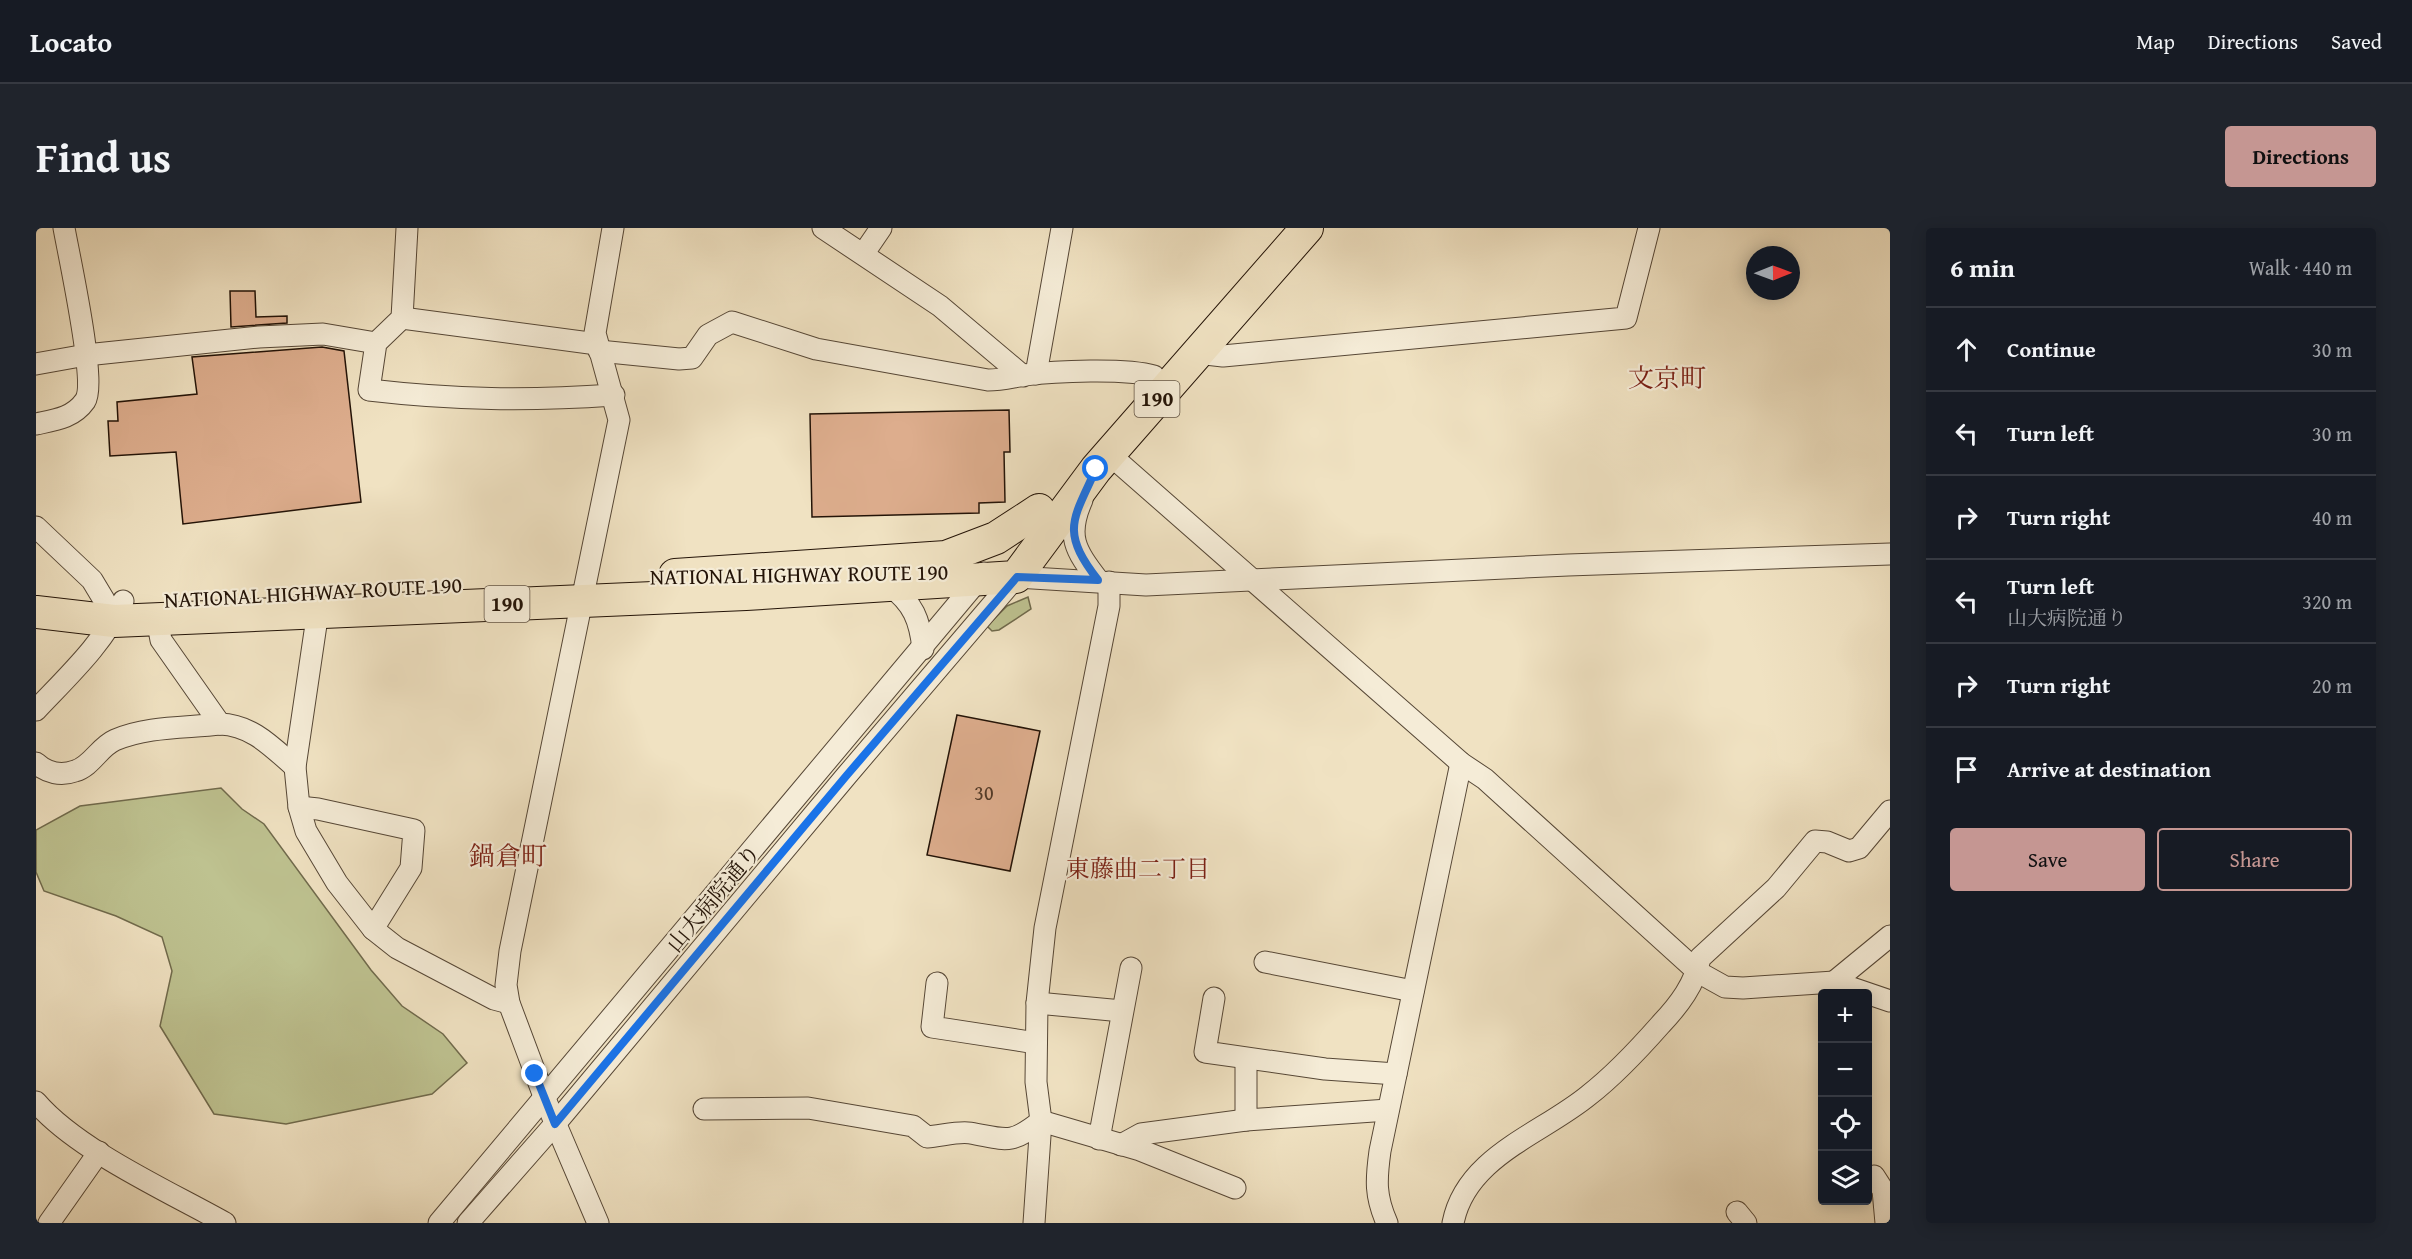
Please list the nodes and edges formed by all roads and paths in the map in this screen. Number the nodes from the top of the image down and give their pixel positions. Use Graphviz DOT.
graph roads {
  1 [pos="64,228"];
  2 [pos="407,228"];
  3 [pos="613,228"];
  4 [pos="823,228"];
  5 [pos="881,228"];
  6 [pos="1062,228"];
  7 [pos="1282,228"];
  8 [pos="1307,228"];
  9 [pos="1649,228"];
  10 [pos="864,253"];
  11 [pos="402,318"];
  12 [pos="375,343"];
  13 [pos="598,347"];
  14 [pos="1197,353"];
  15 [pos="86,355"];
  16 [pos="36,364"];
  17 [pos="1030,375"];
  18 [pos="1154,376"];
  19 [pos="614,395"];
  20 [pos="36,424"];
  21 [pos="1103,462"];
  22 [pos="1039,510"];
  23 [pos="36,527"];
  24 [pos="1890,554"];
  25 [pos="752,571"];
  26 [pos="982,576"];
  27 [pos="1017,577"];
  28 [pos="1253,579"];
  29 [pos="1104,581"];
  30 [pos="890,586"];
  31 [pos="36,591"];
  32 [pos="583,591"];
  33 [pos="114,607"];
  34 [pos="318,611"];
  35 [pos="36,612"];
  36 [pos="157,619"];
  37 [pos="923,649"];
  38 [pos="36,710"];
  39 [pos="220,724"];
  40 [pos="36,763"];
  41 [pos="1461,763"];
  42 [pos="295,767"];
  43 [pos="298,807"];
  44 [pos="1890,811"];
  45 [pos="373,929"];
  46 [pos="1890,936"];
  47 [pos="1264,962"];
  48 [pos="1131,968"];
  49 [pos="1698,972"];
  50 [pos="1834,982"];
  51 [pos="937,983"];
  52 [pos="1413,992"];
  53 [pos="1215,998"];
  54 [pos="1890,1001"];
  55 [pos="509,1003"];
  56 [pos="1037,1003"];
  57 [pos="1122,1011"];
  58 [pos="1036,1042"];
  59 [pos="1246,1060"];
  60 [pos="1396,1074"];
  61 [pos="545,1099"];
  62 [pos="36,1102"];
  63 [pos="704,1109"];
  64 [pos="1388,1110"];
  65 [pos="1246,1120"];
  66 [pos="1041,1121"];
  67 [pos="555,1124"];
  68 [pos="1099,1139"];
  69 [pos="1121,1145"];
  70 [pos="99,1152"];
  71 [pos="1882,1185"];
  72 [pos="1235,1188"];
  73 [pos="57,1220"];
  74 [pos="225,1223"];
  75 [pos="439,1223"];
  76 [pos="468,1223"];
  77 [pos="598,1223"];
  78 [pos="1034,1223"];
  79 [pos="1387,1223"];
  80 [pos="1453,1223"];
  81 [pos="1886,1223"];
  1 -- 15 [label="street"];
  2 -- 11 [label="street"];
  3 -- 13 [label="street"];
  4 -- 10 [label="street"];
  5 -- 10 [label="street"];
  6 -- 17 [label="street"];
  7 -- 18 [label="highway, 190"];
  8 -- 14 [label="highway, 190"];
  9 -- 14 [label="street"];
  10 -- 17 [label="street"];
  11 -- 12 [label="street"];
  11 -- 13 [label="street"];
  12 -- 15 [label="street"];
  12 -- 19 [label="street"];
  13 -- 17 [label="street"];
  13 -- 19 [label="street"];
  14 -- 21 [label="highway, 190"];
  15 -- 16 [label="street"];
  15 -- 20 [label="street"];
  17 -- 18 [label="street"];
  18 -- 22 [label="highway, 190"];
  19 -- 32 [label="street"];
  21 -- 27 [label="highway, 190"];
  21 -- 28 [label="street"];
  21 -- 29 [label="street"];
  22 -- 25 [label="highway, 190"];
  22 -- 26 [label="highway, 190"];
  23 -- 33 [label="street"];
  24 -- 28 [label="street"];
  25 -- 26 [label="highway, NATIONAL HIGHWAY ROUTE 190 / 190"];
  25 -- 32 [label="highway, NATIONAL HIGHWAY ROUTE 190 / 190"];
  26 -- 27 [label="highway, 190"];
  26 -- 30 [label="highway, NATIONAL HIGHWAY ROUTE 190 / 190"];
  26 -- 37 [label="street, 山大病院通り"];
  27 -- 29 [label="street"];
  27 -- 67 [label="street, 山大病院通り"];
  28 -- 29 [label="street"];
  28 -- 41 [label="street"];
  29 -- 56 [label="street"];
  30 -- 32 [label="highway, NATIONAL HIGHWAY ROUTE 190 / 190"];
  30 -- 37 [label="street"];
  31 -- 33 [label="highway, NATIONAL HIGHWAY ROUTE 190 / 190"];
  32 -- 33 [label="highway, NATIONAL HIGHWAY ROUTE 190 / 190"];
  32 -- 34 [label="highway, NATIONAL HIGHWAY ROUTE 190 / 190"];
  32 -- 55 [label="street"];
  33 -- 35 [label="highway, NATIONAL HIGHWAY ROUTE 190 / 190"];
  33 -- 36 [label="highway, NATIONAL HIGHWAY ROUTE 190 / 190"];
  33 -- 38 [label="street"];
  34 -- 36 [label="highway, NATIONAL HIGHWAY ROUTE 190 / 190"];
  34 -- 42 [label="street"];
  36 -- 39 [label="street"];
  37 -- 61 [label="street, 山大病院通り"];
  39 -- 40 [label="street"];
  39 -- 42 [label="street"];
  41 -- 49 [label="street"];
  41 -- 52 [label="street"];
  42 -- 43 [label="street"];
  43 -- 45 [label="street"];
  43 -- 45 [label="street"];
  44 -- 49 [label="street"];
  45 -- 55 [label="street"];
  46 -- 50 [label="street"];
  47 -- 52 [label="street"];
  48 -- 57 [label="street"];
  49 -- 50 [label="street"];
  49 -- 80 [label="street"];
  50 -- 54 [label="street"];
  51 -- 58 [label="street"];
  52 -- 60 [label="street"];
  53 -- 59 [label="street"];
  55 -- 61 [label="street"];
  56 -- 57 [label="street"];
  56 -- 58 [label="street"];
  57 -- 68 [label="street"];
  58 -- 66 [label="street"];
  59 -- 60 [label="street"];
  59 -- 65 [label="street"];
  60 -- 64 [label="street"];
  61 -- 67 [label="street"];
  61 -- 75 [label="street, 山大病院通り"];
  62 -- 70 [label="street"];
  63 -- 66 [label="street"];
  64 -- 65 [label="street"];
  64 -- 79 [label="street"];
  65 -- 69 [label="street"];
  66 -- 68 [label="street"];
  66 -- 78 [label="street"];
  67 -- 76 [label="street, 山大病院通り"];
  67 -- 77 [label="street"];
  68 -- 69 [label="street"];
  69 -- 72 [label="street"];
  70 -- 73 [label="street"];
  70 -- 74 [label="street"];
  71 -- 81 [label="street"];
}
